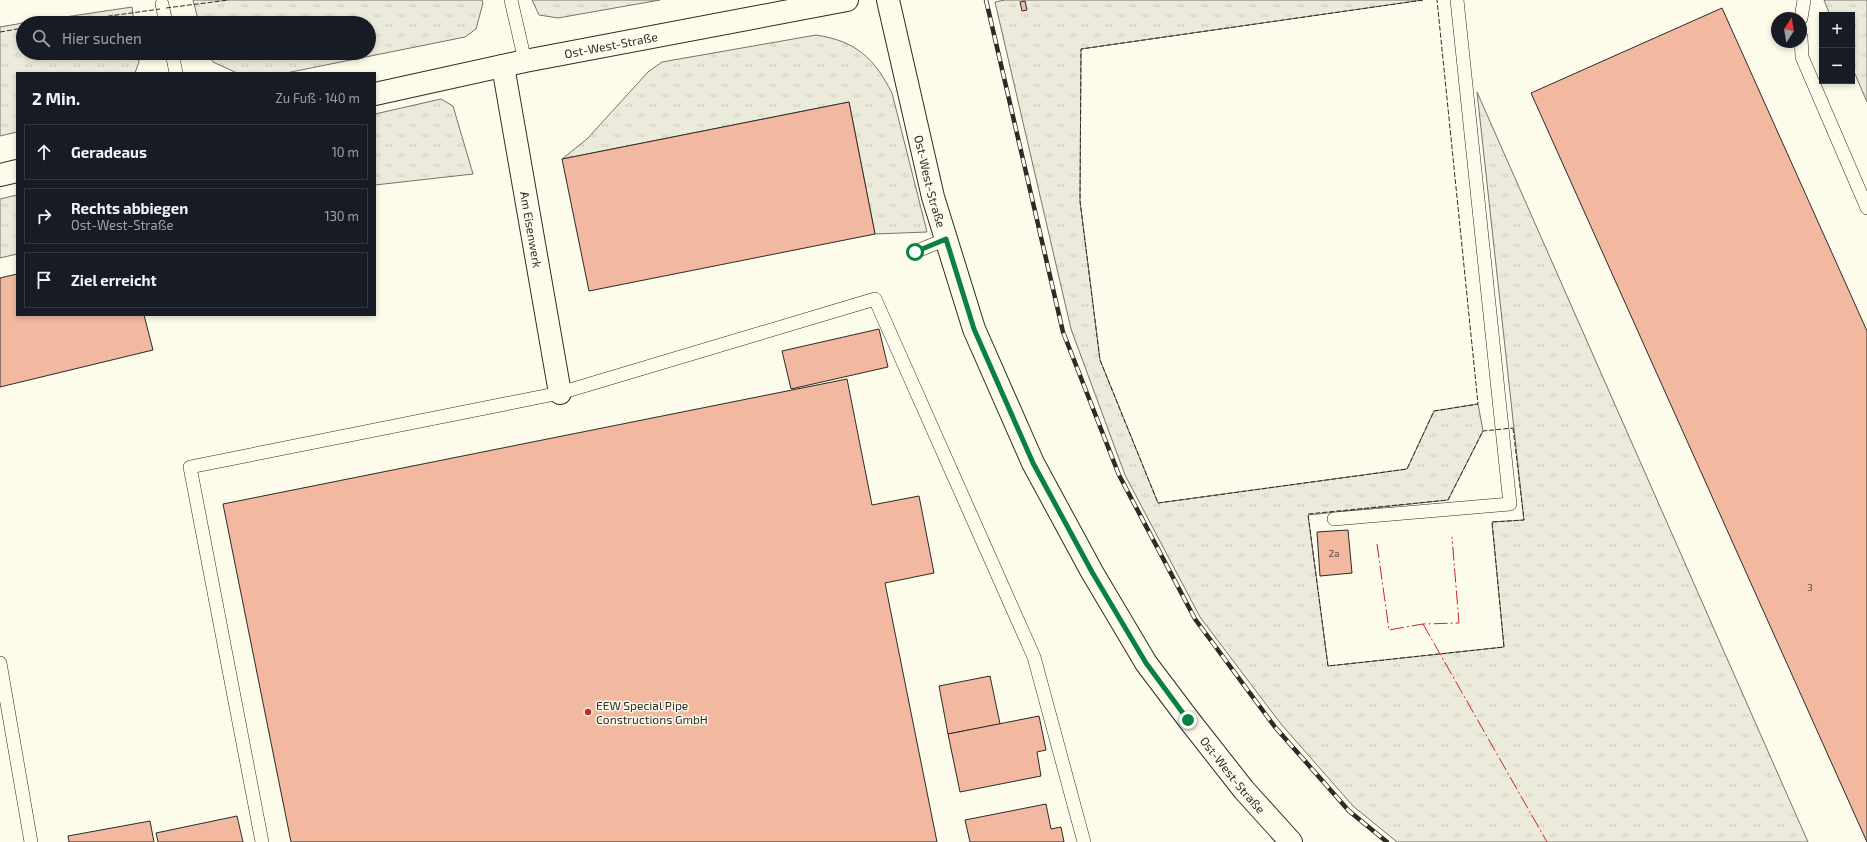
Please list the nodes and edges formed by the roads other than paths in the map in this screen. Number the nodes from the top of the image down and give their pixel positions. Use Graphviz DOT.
graph roads {
  1 [pos="511,0"];
  2 [pos="847,0"];
  3 [pos="888,0"];
  4 [pos="1457,0"];
  5 [pos="1804,0"];
  6 [pos="162,4"];
  7 [pos="1802,12"];
  8 [pos="165,16"];
  9 [pos="1802,48"];
  10 [pos="173,60"];
  11 [pos="525,62"];
  12 [pos="503,66"];
  13 [pos="176,72"];
  14 [pos="376,94"];
  15 [pos="16,172"];
  16 [pos="0,175"];
  17 [pos="1867,208"];
  18 [pos="946,239"];
  19 [pos="915,252"];
  20 [pos="560,393"];
  21 [pos="1334,519"];
  22 [pos="0,663"];
  23 [pos="31,842"];
  24 [pos="262,842"];
  25 [pos="1084,842"];
  26 [pos="1291,842"];
  1 -- 11 [label="lane"];
  2 -- 11 [label="street, Ost-West-Straße"];
  3 -- 18 [label="street, Ost-West-Straße"];
  4 -- 21 [label="lane"];
  5 -- 7 [label="lane"];
  6 -- 8 [label="lane"];
  9 -- 17 [label="lane"];
  10 -- 13 [label="lane"];
  11 -- 12 [label="street, Ost-West-Straße"];
  12 -- 14 [label="street, Ost-West-Straße"];
  12 -- 20 [label="street, Am Eisenwerk"];
  15 -- 16 [label="street"];
  18 -- 19 [label="lane"];
  18 -- 26 [label="street, Ost-West-Straße"];
  20 -- 24 [label="lane"];
  20 -- 25 [label="lane"];
  22 -- 23 [label="lane"];
}
